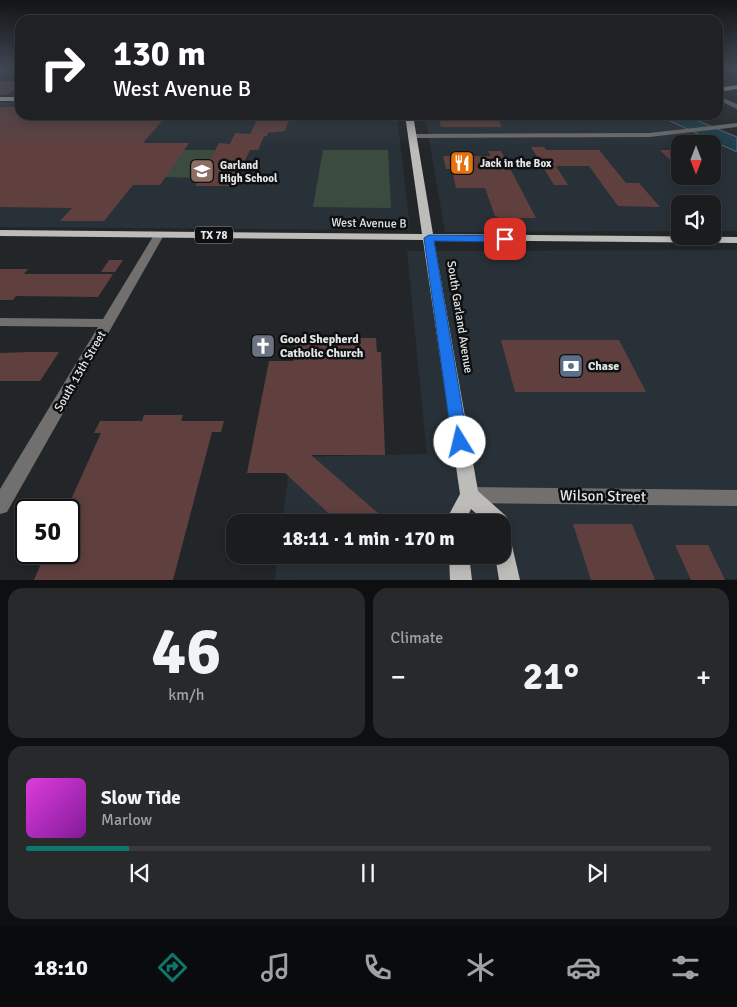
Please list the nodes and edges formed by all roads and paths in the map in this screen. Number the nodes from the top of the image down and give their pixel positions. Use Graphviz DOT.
graph roads {
  1 [pos="0,99"];
  2 [pos="15,99"];
  3 [pos="723,100"];
  4 [pos="737,106"];
  5 [pos="410,120"];
  6 [pos="737,125"];
  7 [pos="413,136"];
  8 [pos="0,233"];
  9 [pos="159,235"];
  10 [pos="429,238"];
  11 [pos="737,240"];
  12 [pos="0,322"];
  13 [pos="108,323"];
  14 [pos="469,495"];
  15 [pos="737,498"];
  16 [pos="0,506"];
  17 [pos="459,514"];
  18 [pos="490,514"];
  19 [pos="460,564"];
  20 [pos="507,564"];
  21 [pos="461,580"];
  22 [pos="510,580"];
  1 -- 2 [label="main road"];
  3 -- 4 [label="street"];
  5 -- 7 [label="main road, South Garland Avenue"];
  6 -- 7 [label="street"];
  7 -- 10 [label="main road, South Garland Avenue"];
  8 -- 9 [label="main road, West Avenue B / TX 78"];
  9 -- 10 [label="main road, West Avenue B / TX 78"];
  9 -- 13 [label="street, South 13th Street"];
  10 -- 11 [label="main road, West Avenue B / TX 78"];
  10 -- 14 [label="main road, South Garland Avenue"];
  12 -- 13 [label="street"];
  13 -- 16 [label="street, South 13th Street"];
  14 -- 15 [label="street, Wilson Street"];
  14 -- 17 [label="main road"];
  14 -- 18 [label="main road"];
  19 -- 21 [label="main road"];
  20 -- 22 [label="main road"];
}
